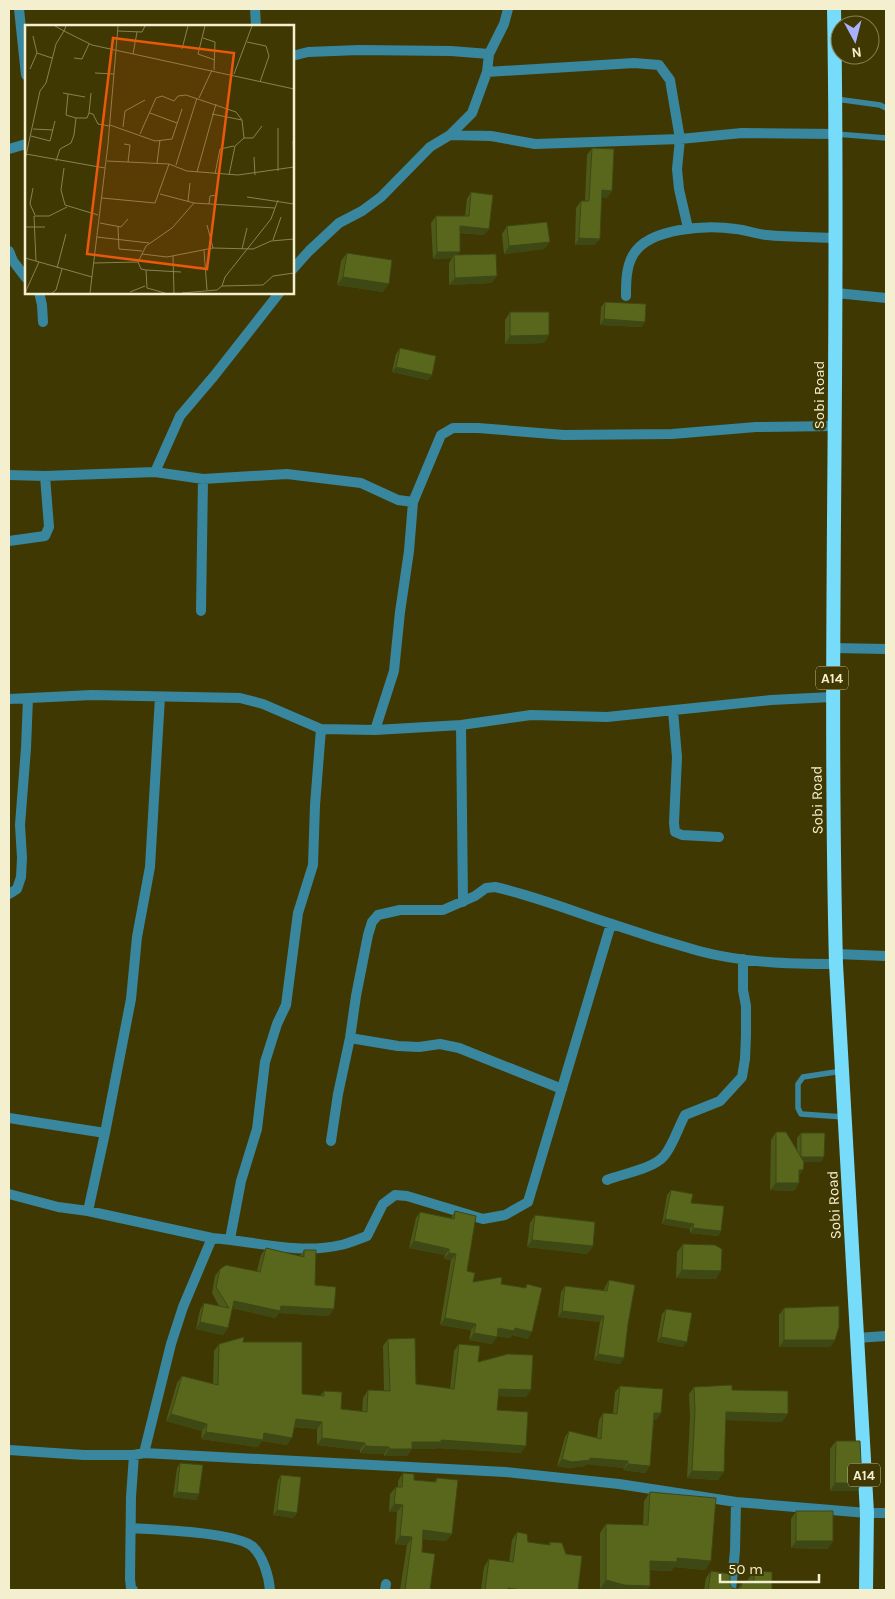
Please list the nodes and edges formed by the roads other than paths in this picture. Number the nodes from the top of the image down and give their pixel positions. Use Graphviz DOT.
graph roads {
  1 [pos="19,9"];
  2 [pos="255,9"];
  3 [pos="508,9"];
  4 [pos="834,9"];
  5 [pos="256,25"];
  6 [pos="489,54"];
  7 [pos="294,56"];
  8 [pos="25,66"];
  9 [pos="486,72"];
  10 [pos="836,99"];
  11 [pos="886,108"];
  12 [pos="835,134"];
  13 [pos="450,135"];
  14 [pos="886,138"];
  15 [pos="680,139"];
  16 [pos="25,144"];
  17 [pos="9,149"];
  18 [pos="688,228"];
  19 [pos="836,238"];
  20 [pos="9,251"];
  21 [pos="294,268"];
  22 [pos="25,277"];
  23 [pos="40,294"];
  24 [pos="278,294"];
  25 [pos="836,294"];
  26 [pos="626,296"];
  27 [pos="886,298"];
  28 [pos="43,322"];
  29 [pos="836,426"];
  30 [pos="155,472"];
  31 [pos="9,475"];
  32 [pos="45,476"];
  33 [pos="203,479"];
  34 [pos="413,502"];
  35 [pos="9,541"];
  36 [pos="200,611"];
  37 [pos="833,648"];
  38 [pos="886,649"];
  39 [pos="832,697"];
  40 [pos="28,698"];
  41 [pos="160,698"];
  42 [pos="9,699"];
  43 [pos="673,711"];
  44 [pos="461,726"];
  45 [pos="322,729"];
  46 [pos="375,730"];
  47 [pos="719,837"];
  48 [pos="9,894"];
  49 [pos="463,902"];
  50 [pos="611,924"];
  51 [pos="886,956"];
  52 [pos="743,958"];
  53 [pos="836,959"];
  54 [pos="350,1038"];
  55 [pos="843,1070"];
  56 [pos="562,1089"];
  57 [pos="9,1118"];
  58 [pos="846,1118"];
  59 [pos="106,1133"];
  60 [pos="331,1141"];
  61 [pos="607,1180"];
  62 [pos="9,1194"];
  63 [pos="88,1211"];
  64 [pos="212,1238"];
  65 [pos="230,1239"];
  66 [pos="886,1336"];
  67 [pos="857,1348"];
  68 [pos="9,1450"];
  69 [pos="139,1454"];
  70 [pos="736,1502"];
  71 [pos="867,1513"];
  72 [pos="886,1513"];
  73 [pos="132,1528"];
  74 [pos="133,1590"];
  75 [pos="270,1590"];
  76 [pos="732,1590"];
  77 [pos="866,1590"];
  1 -- 8 [label="street"];
  2 -- 5 [label="street"];
  3 -- 6 [label="street"];
  4 -- 10 [label="highway, Sobi Road / A14"];
  6 -- 7 [label="street"];
  6 -- 9 [label="street"];
  9 -- 13 [label="street"];
  9 -- 15 [label="street"];
  10 -- 11 [label="lane"];
  10 -- 12 [label="highway, Sobi Road / A14"];
  12 -- 14 [label="lane"];
  12 -- 15 [label="street"];
  12 -- 19 [label="highway, Sobi Road / A14"];
  13 -- 15 [label="street"];
  13 -- 21 [label="street"];
  15 -- 18 [label="street"];
  16 -- 17 [label="street"];
  18 -- 19 [label="street"];
  18 -- 26 [label="street"];
  19 -- 25 [label="highway, Sobi Road / A14"];
  20 -- 22 [label="street"];
  23 -- 28 [label="street"];
  24 -- 30 [label="street"];
  25 -- 27 [label="street"];
  25 -- 29 [label="highway, Sobi Road / A14"];
  29 -- 34 [label="street"];
  29 -- 37 [label="highway, Sobi Road / A14"];
  30 -- 32 [label="street"];
  30 -- 33 [label="street"];
  31 -- 32 [label="street"];
  32 -- 35 [label="street"];
  33 -- 34 [label="street"];
  33 -- 36 [label="street"];
  34 -- 46 [label="street"];
  37 -- 38 [label="street"];
  37 -- 39 [label="highway, Sobi Road / A14"];
  39 -- 43 [label="street"];
  39 -- 53 [label="highway, Sobi Road / A14"];
  40 -- 41 [label="street"];
  40 -- 42 [label="street"];
  40 -- 48 [label="street"];
  41 -- 45 [label="street"];
  41 -- 59 [label="street"];
  43 -- 44 [label="street"];
  43 -- 47 [label="street"];
  44 -- 46 [label="street"];
  44 -- 49 [label="street"];
  45 -- 46 [label="street"];
  45 -- 65 [label="street"];
  49 -- 50 [label="street"];
  49 -- 54 [label="street"];
  50 -- 52 [label="street"];
  50 -- 56 [label="street"];
  51 -- 53 [label="street"];
  52 -- 53 [label="street"];
  52 -- 61 [label="street"];
  53 -- 55 [label="highway, Sobi Road / A14"];
  54 -- 56 [label="street"];
  54 -- 60 [label="street"];
  55 -- 58 [label="highway, Sobi Road / A14"];
  55 -- 58 [label="lane"];
  56 -- 65 [label="street"];
  57 -- 59 [label="street"];
  58 -- 67 [label="highway, Sobi Road / A14"];
  59 -- 63 [label="street"];
  62 -- 63 [label="street"];
  63 -- 64 [label="street"];
  64 -- 65 [label="street"];
  64 -- 69 [label="street"];
  66 -- 67 [label="street"];
  67 -- 71 [label="highway, Sobi Road / A14"];
  68 -- 69 [label="street"];
  69 -- 70 [label="street"];
  69 -- 73 [label="street"];
  70 -- 71 [label="street"];
  70 -- 76 [label="street"];
  71 -- 72 [label="street"];
  71 -- 77 [label="highway, Sobi Road / A14"];
  73 -- 74 [label="street"];
  73 -- 75 [label="street"];
}
